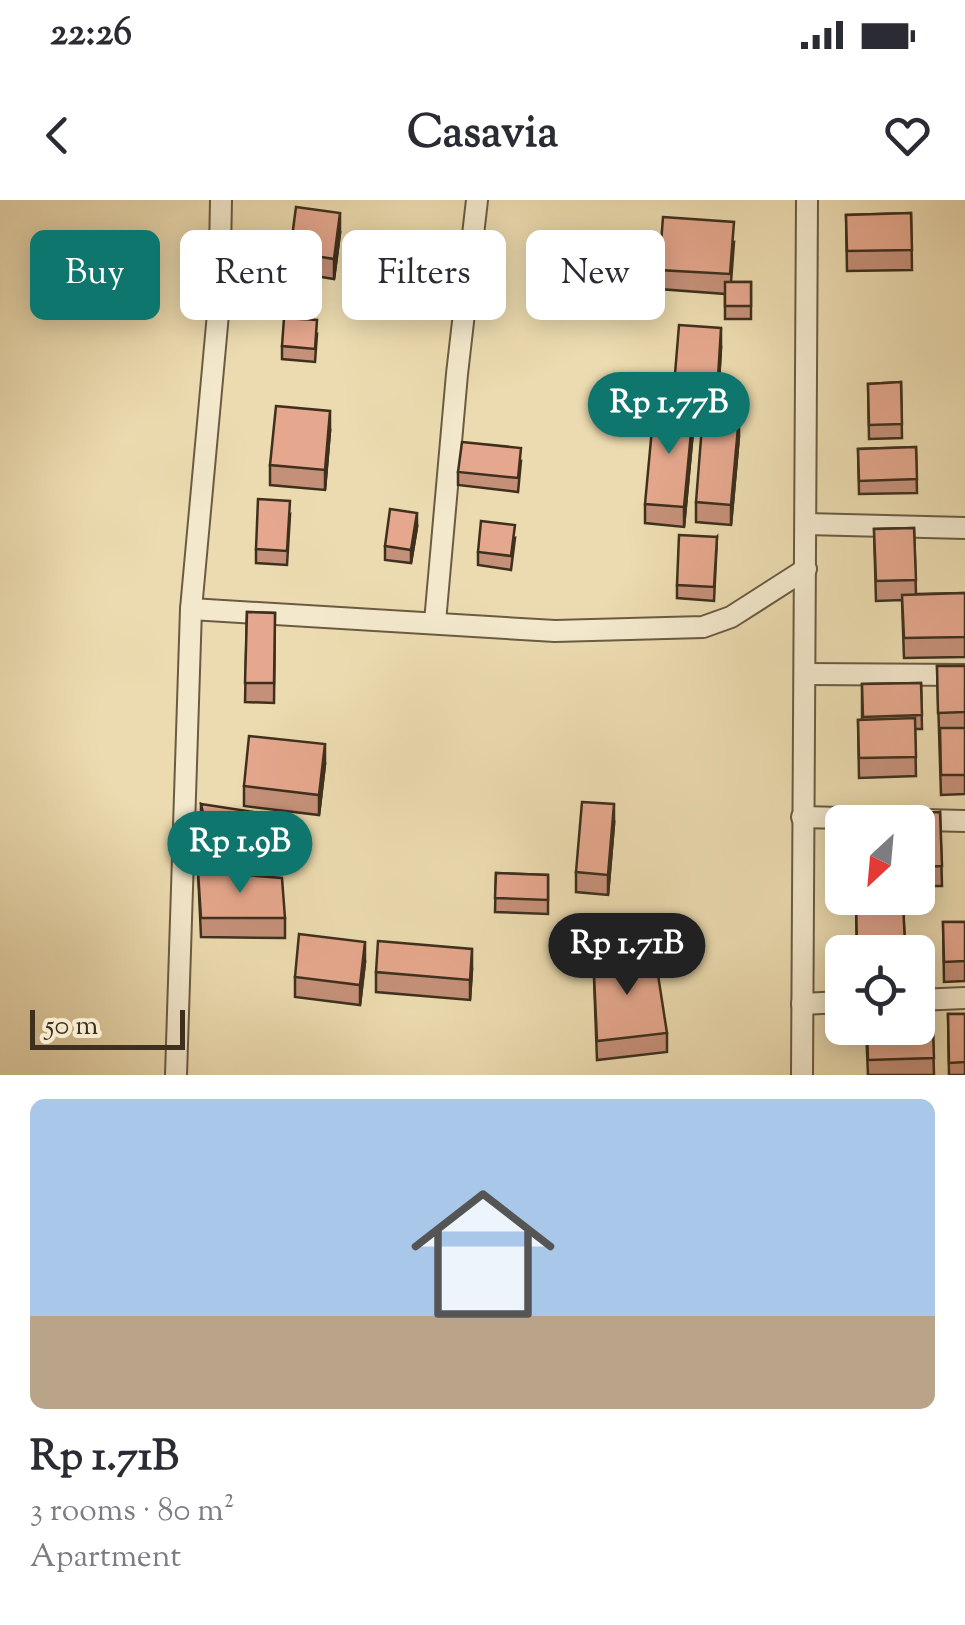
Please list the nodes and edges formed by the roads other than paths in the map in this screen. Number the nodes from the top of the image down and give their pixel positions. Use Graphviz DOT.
graph roads {
  1 [pos="221,200"];
  2 [pos="477,200"];
  3 [pos="807,200"];
  4 [pos="806,524"];
  5 [pos="965,528"];
  6 [pos="806,569"];
  7 [pos="190,609"];
  8 [pos="435,622"];
  9 [pos="806,674"];
  10 [pos="965,674"];
  11 [pos="802,817"];
  12 [pos="965,821"];
  13 [pos="965,998"];
  14 [pos="935,999"];
  15 [pos="825,1003"];
  16 [pos="802,1004"];
  17 [pos="176,1075"];
  18 [pos="802,1075"];
  1 -- 7 [label="street"];
  2 -- 8 [label="street"];
  3 -- 4 [label="street"];
  4 -- 5 [label="street"];
  4 -- 6 [label="street"];
  6 -- 8 [label="street"];
  6 -- 9 [label="street"];
  7 -- 8 [label="street"];
  7 -- 17 [label="street"];
  9 -- 10 [label="street"];
  9 -- 11 [label="street"];
  11 -- 12 [label="street"];
  11 -- 16 [label="street"];
  13 -- 14 [label="street"];
  15 -- 16 [label="street"];
  16 -- 18 [label="street"];
}
